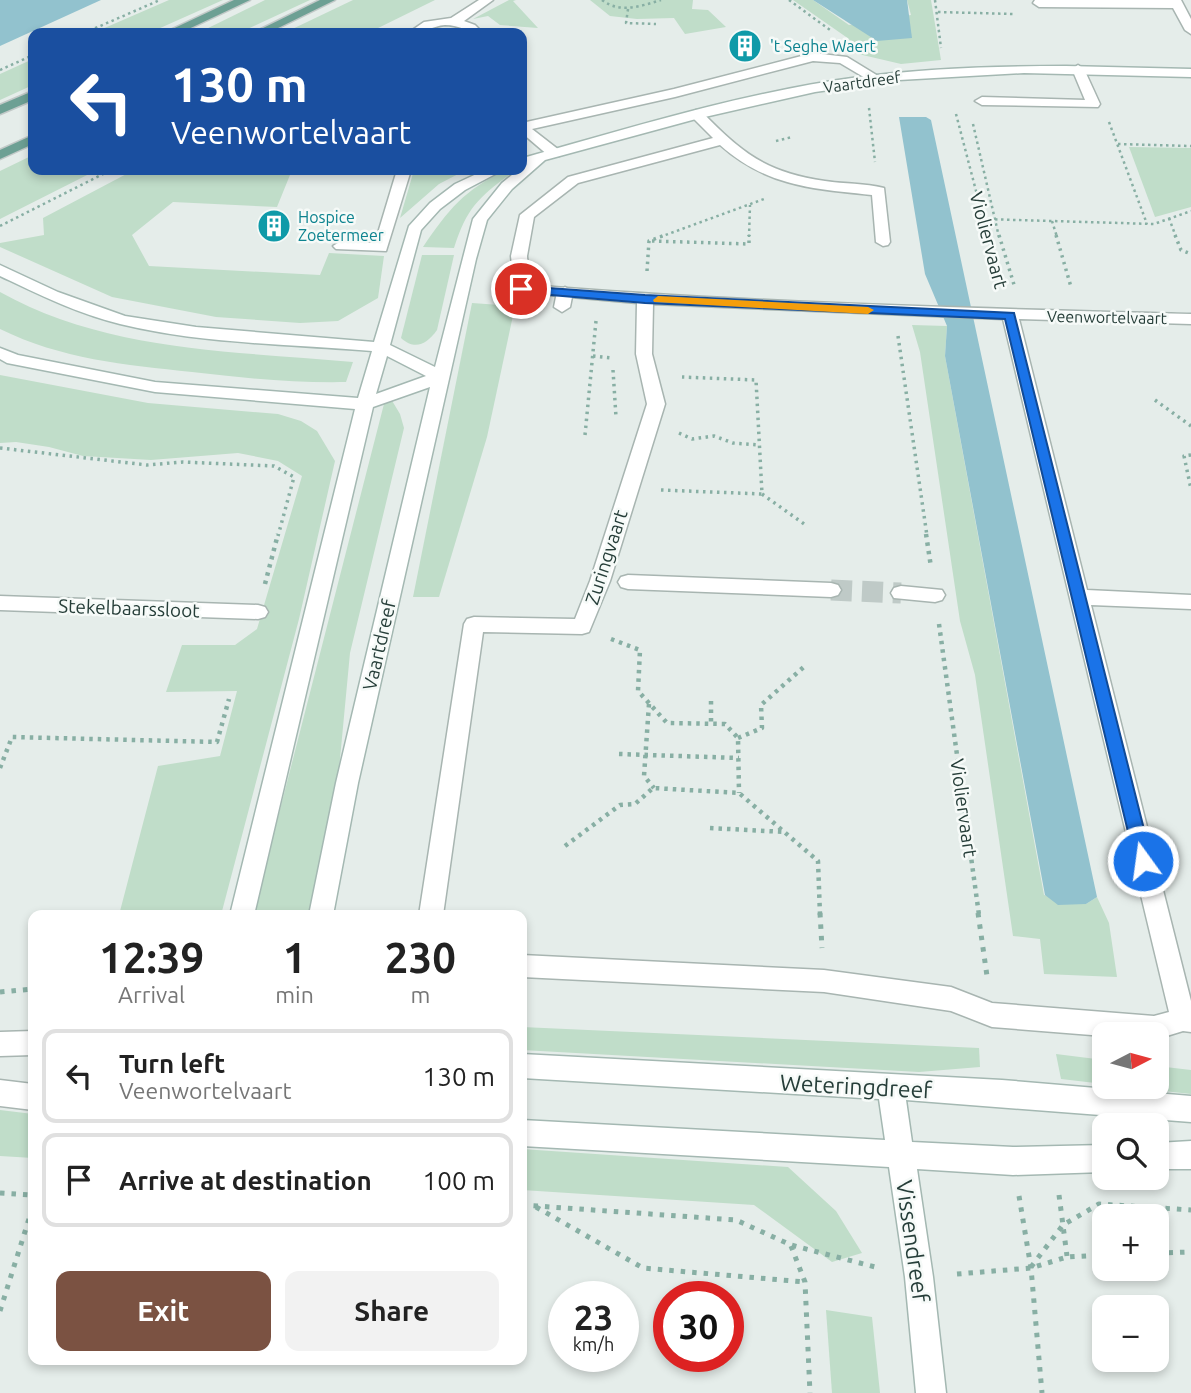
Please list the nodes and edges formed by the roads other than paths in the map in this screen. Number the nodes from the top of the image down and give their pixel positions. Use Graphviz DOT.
graph roads {
  1 [pos="244,0"];
  2 [pos="330,0"];
  3 [pos="487,0"];
  4 [pos="1176,2"];
  5 [pos="1040,3"];
  6 [pos="454,22"];
  7 [pos="181,28"];
  8 [pos="270,28"];
  9 [pos="424,28"];
  10 [pos="472,28"];
  11 [pos="1191,30"];
  12 [pos="1078,69"];
  13 [pos="1191,73"];
  14 [pos="877,79"];
  15 [pos="28,97"];
  16 [pos="982,101"];
  17 [pos="0,110"];
  18 [pos="696,114"];
  19 [pos="527,126"];
  20 [pos="527,133"];
  21 [pos="721,140"];
  22 [pos="28,141"];
  23 [pos="0,155"];
  24 [pos="547,155"];
  25 [pos="527,161"];
  26 [pos="527,170"];
  27 [pos="403,175"];
  28 [pos="485,175"];
  29 [pos="521,175"];
  30 [pos="883,242"];
  31 [pos="341,246"];
  32 [pos="0,270"];
  33 [pos="645,299"];
  34 [pos="1009,316"];
  35 [pos="1191,320"];
  36 [pos="382,346"];
  37 [pos="0,353"];
  38 [pos="441,377"];
  39 [pos="365,404"];
  40 [pos="628,582"];
  41 [pos="831,590"];
  42 [pos="901,593"];
  43 [pos="935,595"];
  44 [pos="1078,597"];
  45 [pos="1191,602"];
  46 [pos="0,603"];
  47 [pos="258,612"];
  48 [pos="243,910"];
  49 [pos="322,910"];
  50 [pos="432,910"];
  51 [pos="527,966"];
  52 [pos="1187,1019"];
  53 [pos="28,1043"];
  54 [pos="0,1044"];
  55 [pos="527,1066"];
  56 [pos="891,1089"];
  57 [pos="0,1093"];
  58 [pos="28,1096"];
  59 [pos="1191,1109"];
  60 [pos="527,1133"];
  61 [pos="901,1154"];
  62 [pos="1191,1155"];
  63 [pos="1169,1156"];
  64 [pos="1092,1158"];
  65 [pos="931,1393"];
  1 -- 7 [label="main road"];
  2 -- 8 [label="main road"];
  3 -- 6 [label="street"];
  4 -- 5 [label="street"];
  4 -- 11 [label="street"];
  6 -- 9 [label="street"];
  6 -- 10 [label="street"];
  12 -- 13 [label="street, Vaartdreef"];
  12 -- 14 [label="street, Vaartdreef"];
  12 -- 16 [label="street"];
  14 -- 18 [label="street, Vaartdreef"];
  14 -- 19 [label="street"];
  15 -- 17 [label="main road"];
  18 -- 21 [label="street"];
  18 -- 24 [label="street, Vaartdreef"];
  20 -- 24 [label="street"];
  21 -- 30 [label="street"];
  21 -- 33 [label="street, Veenwortelvaart"];
  22 -- 23 [label="main road"];
  24 -- 25 [label="street, Vaartdreef"];
  24 -- 26 [label="street, Vaartdreef"];
  27 -- 31 [label="street"];
  28 -- 36 [label="street"];
  29 -- 38 [label="street, Vaartdreef"];
  32 -- 36 [label="street"];
  33 -- 34 [label="street, Veenwortelvaart"];
  33 -- 50 [label="street, Zuringvaart"];
  34 -- 35 [label="street, Veenwortelvaart"];
  34 -- 44 [label="street"];
  36 -- 38 [label="street"];
  36 -- 39 [label="street"];
  37 -- 39 [label="street"];
  38 -- 39 [label="street"];
  38 -- 49 [label="street, Vaartdreef"];
  39 -- 48 [label="street"];
  40 -- 41 [label="street, Zuringvaart"];
  42 -- 43 [label="street"];
  44 -- 45 [label="street"];
  44 -- 52 [label="street"];
  46 -- 47 [label="street, Stekelbaarssloot"];
  51 -- 52 [label="street"];
  53 -- 54 [label="street"];
  55 -- 56 [label="street, Weteringdreef"];
  56 -- 59 [label="street, Weteringdreef"];
  56 -- 61 [label="street, Vissendreef"];
  57 -- 58 [label="street"];
  60 -- 61 [label="street"];
  61 -- 64 [label="street"];
  61 -- 65 [label="street, Vissendreef"];
  62 -- 63 [label="street"];
}
